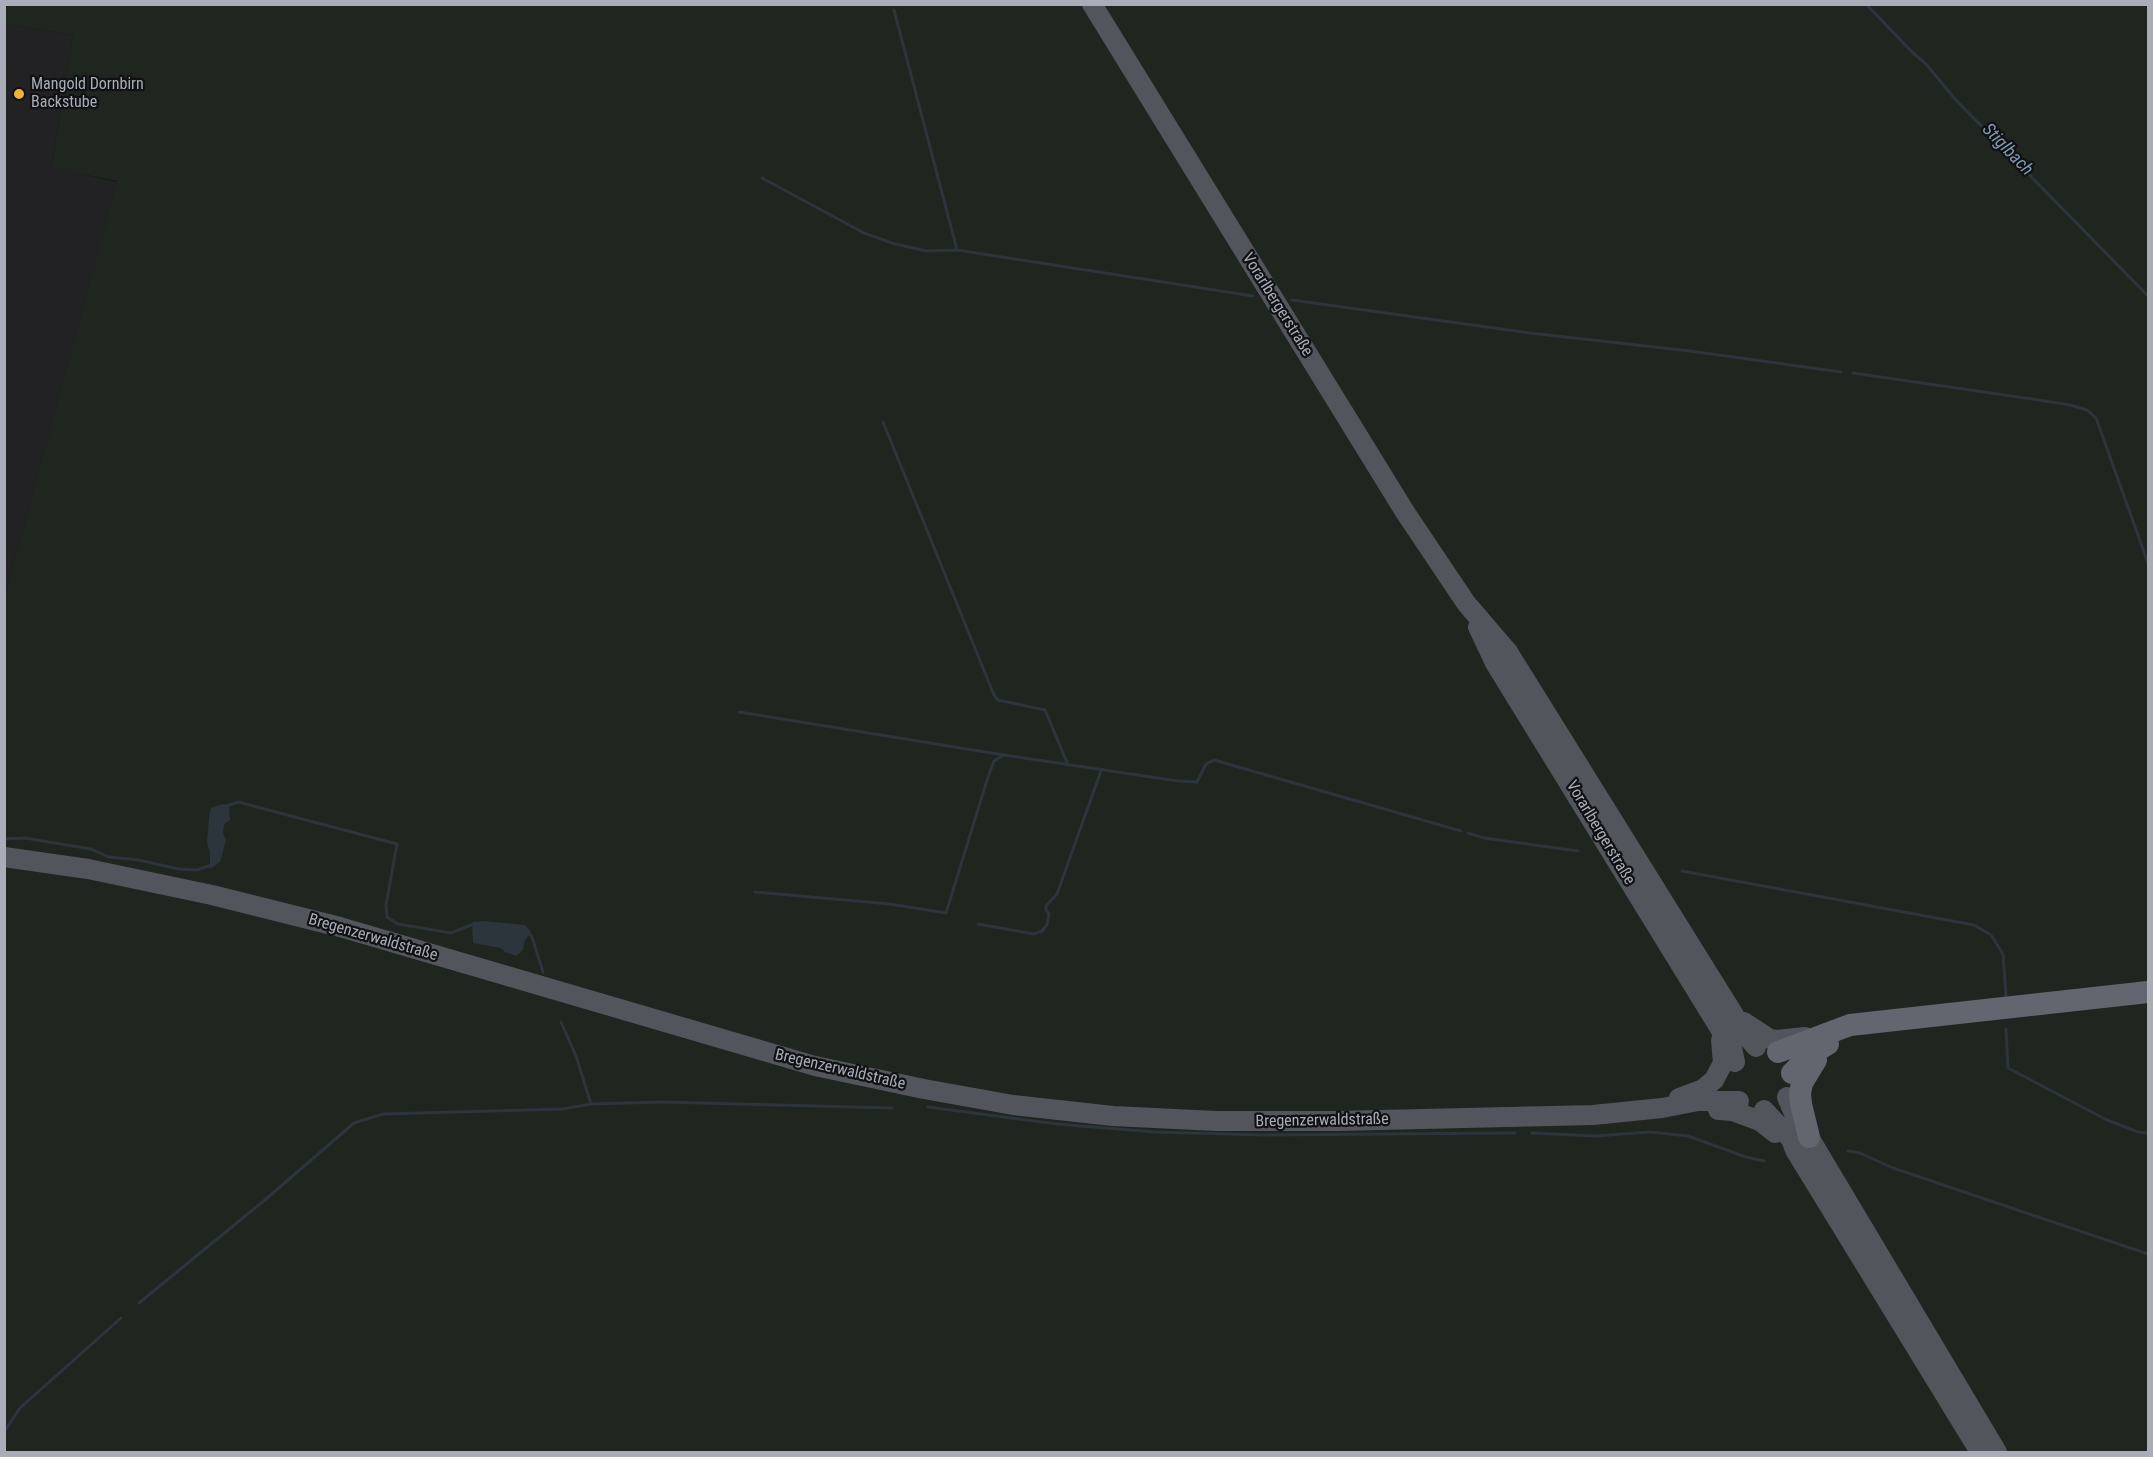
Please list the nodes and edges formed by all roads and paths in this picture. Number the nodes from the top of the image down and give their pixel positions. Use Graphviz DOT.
graph roads {
  1 [pos="1092,4"];
  2 [pos="1466,603"];
  3 [pos="4,857"];
  4 [pos="2148,992"];
  5 [pos="2148,1003"];
  6 [pos="1734,1015"];
  7 [pos="1722,1032"];
  8 [pos="1814,1037"];
  9 [pos="1838,1039"];
  10 [pos="1756,1047"];
  11 [pos="1778,1052"];
  12 [pos="1732,1069"];
  13 [pos="1792,1073"];
  14 [pos="1788,1096"];
  15 [pos="1698,1101"];
  16 [pos="1739,1101"];
  17 [pos="1662,1108"];
  18 [pos="1764,1110"];
  19 [pos="1802,1144"];
  20 [pos="1826,1201"];
  21 [pos="1865,1232"];
  22 [pos="1980,1452"];
  23 [pos="1997,1452"];
  1 -- 2 [label="main road, Vorarlbergerstraße"];
  2 -- 6 [label="main road, Vorarlbergerstraße"];
  2 -- 7 [label="main road, Vorarlbergerstraße"];
  3 -- 17 [label="main road, Bregenzerwaldstraße"];
  4 -- 8 [label="highway"];
  5 -- 9 [label="highway"];
  6 -- 8 [label="main road"];
  6 -- 10 [label="main road, Vorarlbergerstraße"];
  7 -- 12 [label="main road, Vorarlbergerstraße"];
  7 -- 17 [label="main road"];
  8 -- 11 [label="highway"];
  9 -- 13 [label="highway"];
  9 -- 19 [label="highway"];
  10 -- 11 [label="main road"];
  10 -- 12 [label="main road"];
  11 -- 13 [label="main road"];
  12 -- 15 [label="main road, Bregenzerwaldstraße"];
  12 -- 16 [label="main road, Vorarlbergerstraße"];
  13 -- 14 [label="main road"];
  14 -- 18 [label="main road"];
  14 -- 19 [label="main road"];
  15 -- 16 [label="main road, Bregenzerwaldstraße"];
  15 -- 17 [label="main road, Bregenzerwaldstraße"];
  16 -- 18 [label="main road"];
  17 -- 19 [label="main road"];
  18 -- 19 [label="main road"];
  19 -- 20 [label="main road"];
  19 -- 21 [label="main road"];
  20 -- 21 [label="main road"];
  20 -- 22 [label="main road"];
  21 -- 23 [label="main road"];
}
